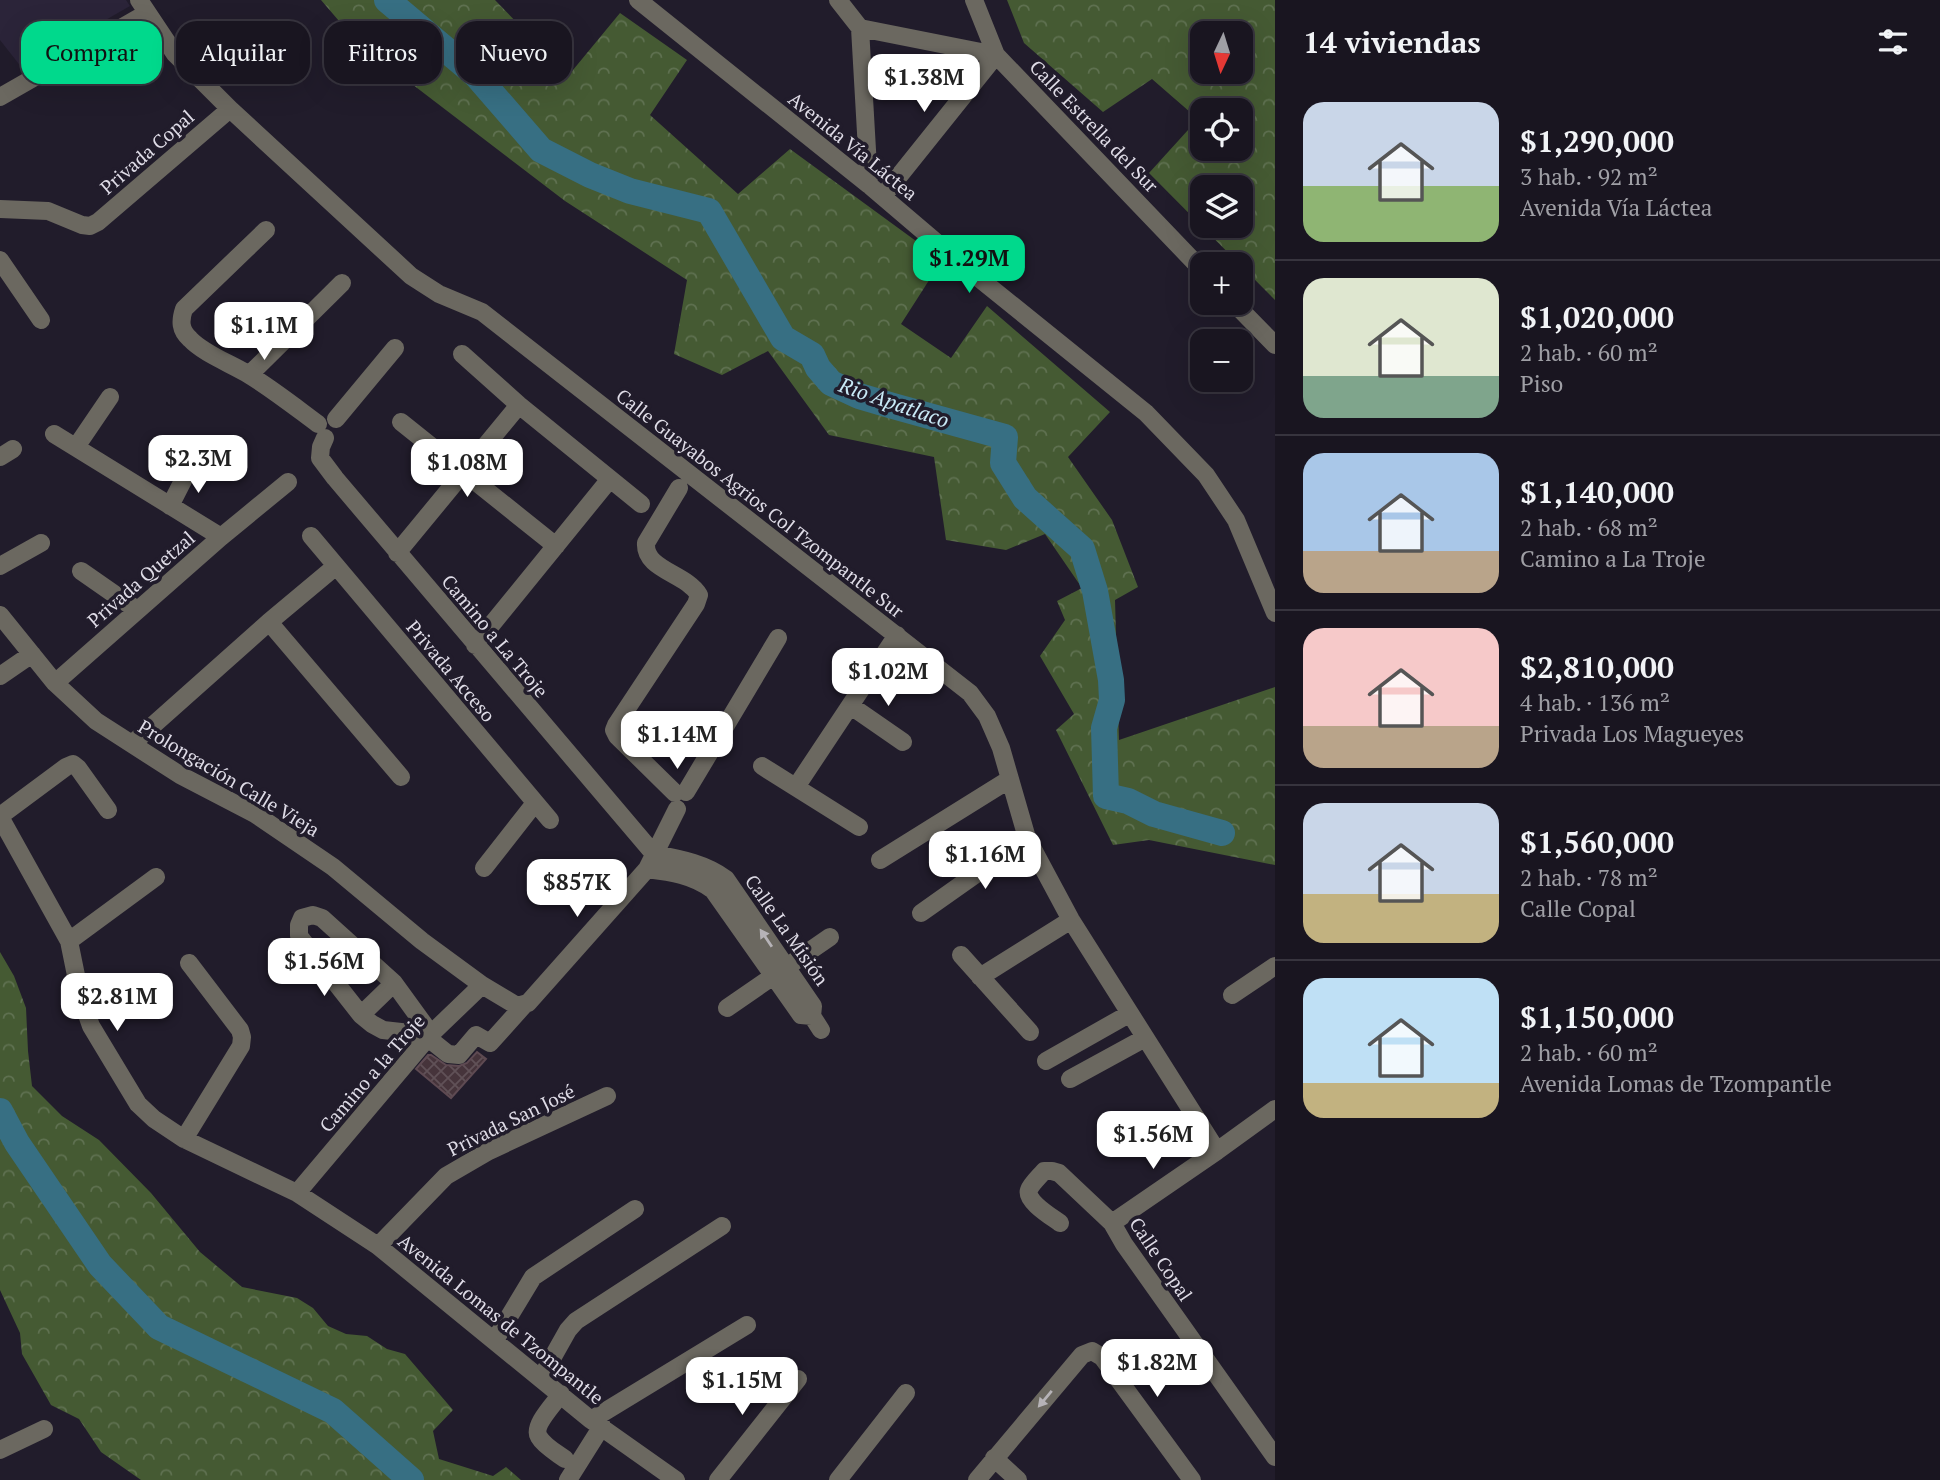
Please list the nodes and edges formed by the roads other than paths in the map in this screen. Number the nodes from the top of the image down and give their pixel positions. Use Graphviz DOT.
graph roads {
  1 [pos="638,0"];
  2 [pos="838,0"];
  3 [pos="974,0"];
  4 [pos="143,7"];
  5 [pos="860,28"];
  6 [pos="996,55"];
  7 [pos="0,97"];
  8 [pos="230,109"];
  9 [pos="876,190"];
  10 [pos="0,209"];
  11 [pos="266,230"];
  12 [pos="1190,257"];
  13 [pos="0,260"];
  14 [pos="342,283"];
  15 [pos="1246,315"];
  16 [pos="41,320"];
  17 [pos="1275,345"];
  18 [pos="395,348"];
  19 [pos="462,354"];
  20 [pos="249,375"];
  21 [pos="110,397"];
  22 [pos="519,405"];
  23 [pos="401,422"];
  24 [pos="326,427"];
  25 [pos="54,434"];
  26 [pos="76,447"];
  27 [pos="191,465"];
  28 [pos="464,472"];
  29 [pos="610,479"];
  30 [pos="288,482"];
  31 [pos="679,488"];
  32 [pos="641,504"];
  33 [pos="170,506"];
  34 [pos="311,536"];
  35 [pos="221,537"];
  36 [pos="41,543"];
  37 [pos="556,546"];
  38 [pos="397,553"];
  39 [pos="0,566"];
  40 [pos="336,566"];
  41 [pos="81,571"];
  42 [pos="138,610"];
  43 [pos="1275,612"];
  44 [pos="0,615"];
  45 [pos="269,622"];
  46 [pos="897,635"];
  47 [pos="778,638"];
  48 [pos="475,645"];
  49 [pos="32,654"];
  50 [pos="0,676"];
  51 [pos="55,683"];
  52 [pos="851,706"];
  53 [pos="903,742"];
  54 [pos="132,744"];
  55 [pos="762,766"];
  56 [pos="401,777"];
  57 [pos="1010,779"];
  58 [pos="796,787"];
  59 [pos="679,798"];
  60 [pos="535,803"];
  61 [pos="108,810"];
  62 [pos="0,816"];
  63 [pos="550,820"];
  64 [pos="859,827"];
  65 [pos="1027,838"];
  66 [pos="880,860"];
  67 [pos="650,862"];
  68 [pos="484,868"];
  69 [pos="156,877"];
  70 [pos="920,913"];
  71 [pos="1071,920"];
  72 [pos="830,937"];
  73 [pos="69,941"];
  74 [pos="961,955"];
  75 [pos="189,963"];
  76 [pos="1275,966"];
  77 [pos="780,972"];
  78 [pos="980,977"];
  79 [pos="394,983"];
  80 [pos="482,985"];
  81 [pos="1232,995"];
  82 [pos="523,1005"];
  83 [pos="727,1007"];
  84 [pos="1129,1014"];
  85 [pos="362,1015"];
  86 [pos="817,1023"];
  87 [pos="1030,1032"];
  88 [pos="428,1038"];
  89 [pos="1144,1038"];
  90 [pos="1046,1060"];
  91 [pos="1070,1079"];
  92 [pos="607,1096"];
  93 [pos="1275,1109"];
  94 [pos="184,1139"];
  95 [pos="1217,1151"];
  96 [pos="298,1193"];
  97 [pos="635,1209"];
  98 [pos="1060,1223"];
  99 [pos="1112,1223"];
  100 [pos="722,1227"];
  101 [pos="378,1246"];
  102 [pos="747,1325"];
  103 [pos="495,1340"];
  104 [pos="541,1378"];
  105 [pos="797,1378"];
  106 [pos="906,1393"];
  107 [pos="561,1394"];
  108 [pos="597,1423"];
  109 [pos="44,1429"];
  110 [pos="0,1450"];
  111 [pos="1275,1457"];
  112 [pos="994,1458"];
  113 [pos="573,1473"];
  114 [pos="676,1480"];
  115 [pos="718,1480"];
  116 [pos="838,1480"];
  117 [pos="977,1480"];
  118 [pos="1018,1480"];
  119 [pos="1192,1480"];
  1 -- 9 [label="street, Avenida Vía Láctea"];
  2 -- 5 [label="street"];
  3 -- 6 [label="street, Calle Estrella del Sur"];
  4 -- 7 [label="street"];
  4 -- 8 [label="street, Calle Guayabos Agrios Col Tzompantle Sur"];
  5 -- 6 [label="street"];
  5 -- 9 [label="street"];
  6 -- 9 [label="street"];
  6 -- 12 [label="street, Calle Estrella del Sur"];
  8 -- 10 [label="street, Privada Copal"];
  8 -- 46 [label="street, Calle Guayabos Agrios Col Tzompantle Sur"];
  9 -- 43 [label="street, Avenida Vía Láctea"];
  11 -- 20 [label="street"];
  13 -- 16 [label="street"];
  14 -- 20 [label="street"];
  15 -- 17 [label="street"];
  18 -- 24 [label="street"];
  19 -- 22 [label="street"];
  20 -- 24 [label="street"];
  21 -- 26 [label="street"];
  22 -- 28 [label="street"];
  22 -- 29 [label="street"];
  23 -- 28 [label="street"];
  24 -- 38 [label="street, Camino a La Troje"];
  25 -- 26 [label="street"];
  26 -- 33 [label="street"];
  27 -- 33 [label="street"];
  28 -- 37 [label="street"];
  28 -- 38 [label="street"];
  29 -- 32 [label="street"];
  29 -- 37 [label="street"];
  30 -- 35 [label="street, Privada Quetzal"];
  31 -- 59 [label="street"];
  33 -- 35 [label="street"];
  34 -- 40 [label="street, Privada Acceso"];
  35 -- 42 [label="street, Privada Quetzal"];
  36 -- 39 [label="street"];
  37 -- 48 [label="street"];
  38 -- 48 [label="street, Camino a La Troje"];
  40 -- 45 [label="street"];
  40 -- 60 [label="street, Privada Acceso"];
  41 -- 42 [label="street"];
  42 -- 51 [label="street, Privada Quetzal"];
  44 -- 49 [label="street, Prolongación Calle Vieja"];
  45 -- 54 [label="street"];
  45 -- 56 [label="street"];
  46 -- 52 [label="street"];
  46 -- 57 [label="street, Calle Guayabos Agrios Col Tzompantle Sur"];
  47 -- 59 [label="street"];
  48 -- 67 [label="street, Camino a La Troje"];
  49 -- 50 [label="street"];
  49 -- 51 [label="street, Prolongación Calle Vieja"];
  51 -- 54 [label="street, Prolongación Calle Vieja"];
  52 -- 53 [label="street"];
  52 -- 58 [label="street"];
  54 -- 80 [label="street, Prolongación Calle Vieja"];
  55 -- 58 [label="street"];
  57 -- 65 [label="street, Calle Guayabos Agrios Col Tzompantle Sur"];
  57 -- 66 [label="street"];
  58 -- 64 [label="street"];
  59 -- 67 [label="street"];
  60 -- 63 [label="street, Privada Acceso"];
  60 -- 68 [label="street"];
  61 -- 62 [label="street"];
  62 -- 73 [label="street, Avenida Lomas de Tzompantle"];
  65 -- 70 [label="street"];
  65 -- 71 [label="street, Calle Guayabos Agrios Col Tzompantle Sur"];
  67 -- 77 [label="street, Calle La Misión"];
  67 -- 82 [label="street"];
  69 -- 73 [label="street"];
  71 -- 78 [label="street"];
  71 -- 84 [label="street, Calle Guayabos Agrios Col Tzompantle Sur"];
  72 -- 77 [label="street"];
  73 -- 94 [label="street, Avenida Lomas de Tzompantle"];
  74 -- 78 [label="street"];
  75 -- 94 [label="street"];
  76 -- 81 [label="street"];
  77 -- 83 [label="street"];
  77 -- 86 [label="street, Calle La Misión"];
  78 -- 87 [label="street"];
  79 -- 85 [label="street"];
  79 -- 85 [label="street"];
  79 -- 88 [label="street"];
  80 -- 82 [label="street, Prolongación Calle Vieja"];
  80 -- 88 [label="street, Camino a la Troje"];
  82 -- 88 [label="street"];
  84 -- 89 [label="street, Calle Guayabos Agrios Col Tzompantle Sur"];
  84 -- 90 [label="street"];
  85 -- 88 [label="street"];
  88 -- 96 [label="street, Camino a la Troje"];
  89 -- 91 [label="street"];
  89 -- 95 [label="street, Calle Guayabos Agrios Col Tzompantle Sur"];
  92 -- 101 [label="street, Privada San José"];
  93 -- 95 [label="street, Calle Copal"];
  94 -- 96 [label="street, Avenida Lomas de Tzompantle"];
  95 -- 99 [label="street, Calle Copal"];
  96 -- 101 [label="street, Avenida Lomas de Tzompantle"];
  97 -- 103 [label="street"];
  98 -- 99 [label="street"];
  99 -- 111 [label="street, Calle Copal"];
  100 -- 104 [label="street"];
  101 -- 103 [label="street, Avenida Lomas de Tzompantle"];
  102 -- 108 [label="street"];
  103 -- 104 [label="street, Avenida Lomas de Tzompantle"];
  104 -- 107 [label="street, Avenida Lomas de Tzompantle"];
  105 -- 115 [label="street"];
  106 -- 116 [label="street"];
  107 -- 108 [label="street, Avenida Lomas de Tzompantle"];
  107 -- 113 [label="street"];
  108 -- 113 [label="street"];
  108 -- 114 [label="street, Avenida Lomas de Tzompantle"];
  109 -- 110 [label="street"];
  112 -- 117 [label="street"];
  112 -- 118 [label="street"];
  119 -- 112 [label="street, one-way"];
}
